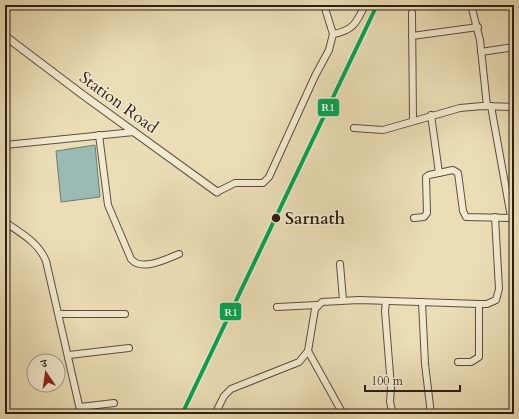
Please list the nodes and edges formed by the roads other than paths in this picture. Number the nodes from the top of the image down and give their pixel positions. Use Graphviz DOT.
graph roads {
  1 [pos="324,5"];
  2 [pos="365,5"];
  3 [pos="471,5"];
  4 [pos="512,5"];
  5 [pos="514,11"];
  6 [pos="412,13"];
  7 [pos="478,27"];
  8 [pos="333,34"];
  9 [pos="5,36"];
  10 [pos="412,36"];
  11 [pos="514,47"];
  12 [pos="481,52"];
  13 [pos="489,106"];
  14 [pos="514,107"];
  15 [pos="431,115"];
  16 [pos="413,121"];
  17 [pos="354,128"];
  18 [pos="134,132"];
  19 [pos="99,135"];
  20 [pos="5,145"];
  21 [pos="439,172"];
  22 [pos="217,192"];
  23 [pos="495,217"];
  24 [pos="512,217"];
  25 [pos="414,218"];
  26 [pos="5,222"];
  27 [pos="180,254"];
  28 [pos="340,264"];
  29 [pos="343,300"];
  30 [pos="386,301"];
  31 [pos="422,302"];
  32 [pos="479,304"];
  33 [pos="317,305"];
  34 [pos="277,307"];
  35 [pos="59,314"];
  36 [pos="125,314"];
  37 [pos="129,348"];
  38 [pos="308,351"];
  39 [pos="69,355"];
  40 [pos="458,362"];
  41 [pos="114,403"];
  42 [pos="80,407"];
  43 [pos="81,414"];
  44 [pos="215,414"];
  45 [pos="343,414"];
  46 [pos="393,414"];
  47 [pos="430,414"];
  1 -- 8 [label="street"];
  2 -- 8 [label="street"];
  3 -- 7 [label="street"];
  4 -- 5 [label="street"];
  6 -- 10 [label="street"];
  7 -- 10 [label="street"];
  7 -- 12 [label="street"];
  8 -- 22 [label="street"];
  9 -- 18 [label="street, Station Road"];
  10 -- 16 [label="street"];
  11 -- 12 [label="street"];
  12 -- 13 [label="street"];
  13 -- 14 [label="street"];
  13 -- 15 [label="street"];
  13 -- 24 [label="street"];
  15 -- 16 [label="street"];
  15 -- 21 [label="street"];
  16 -- 17 [label="street"];
  18 -- 19 [label="street"];
  18 -- 22 [label="street, Station Road"];
  19 -- 20 [label="street"];
  19 -- 27 [label="street"];
  21 -- 23 [label="street"];
  21 -- 25 [label="street"];
  23 -- 24 [label="street"];
  23 -- 32 [label="street"];
  26 -- 35 [label="street"];
  28 -- 29 [label="street"];
  29 -- 30 [label="street"];
  29 -- 33 [label="street"];
  30 -- 31 [label="street"];
  30 -- 46 [label="street"];
  31 -- 32 [label="street"];
  31 -- 47 [label="street"];
  32 -- 40 [label="street"];
  33 -- 34 [label="street"];
  33 -- 38 [label="street"];
  35 -- 36 [label="street"];
  35 -- 39 [label="street"];
  37 -- 39 [label="street"];
  38 -- 44 [label="street"];
  38 -- 45 [label="street"];
  39 -- 42 [label="street"];
  41 -- 42 [label="street"];
  42 -- 43 [label="street"];
}
